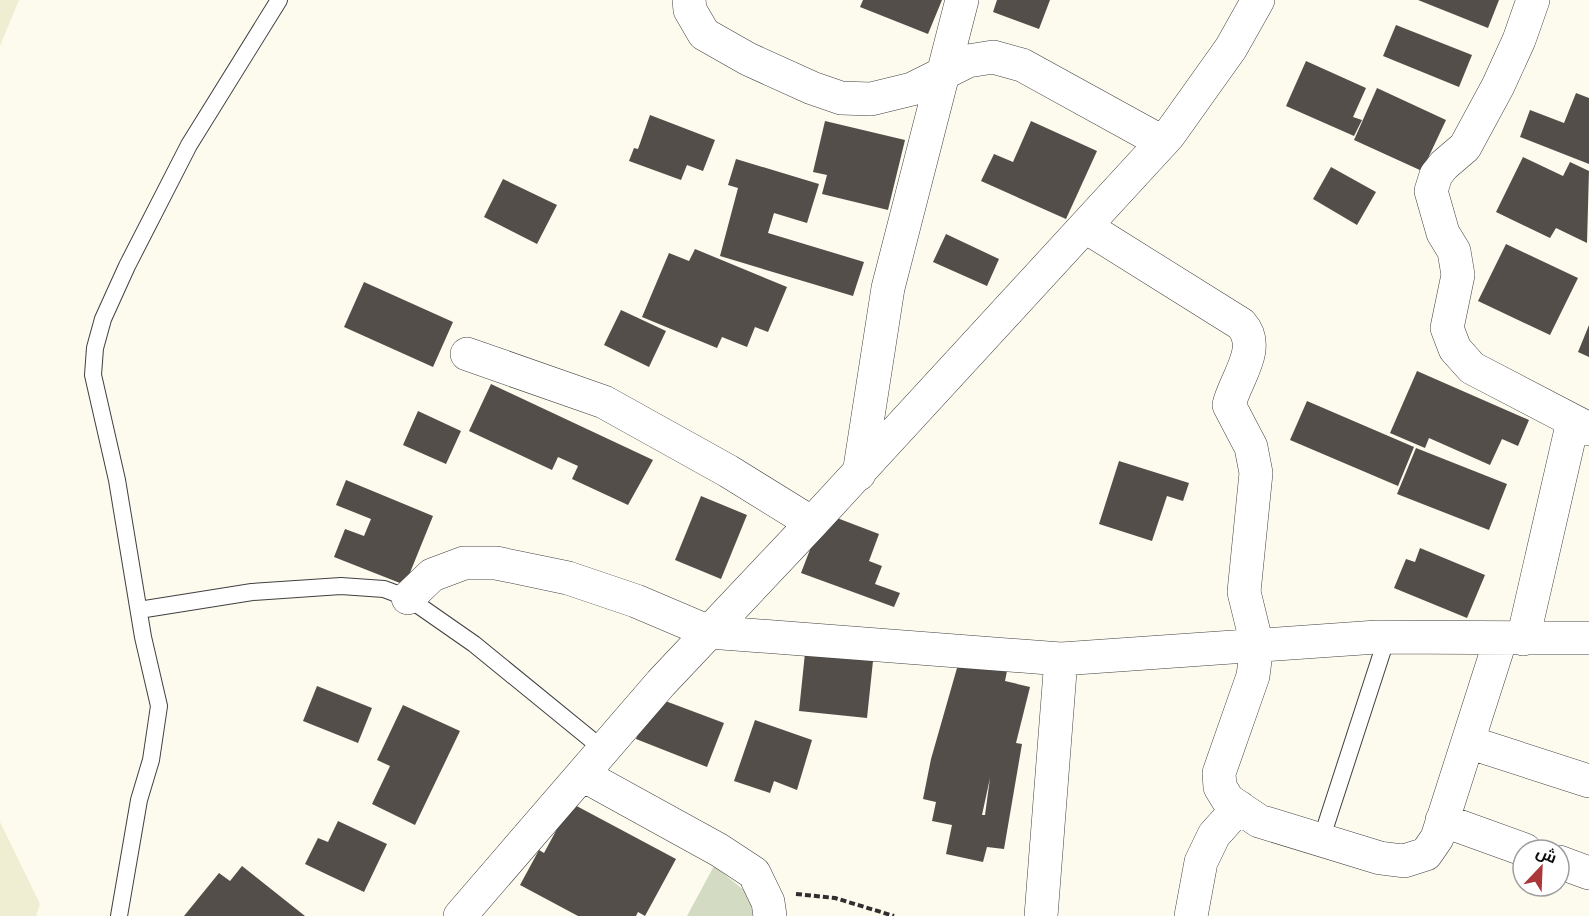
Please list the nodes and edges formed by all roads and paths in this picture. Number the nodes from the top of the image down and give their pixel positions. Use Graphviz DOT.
graph roads {
  1 [pos="279,0"];
  2 [pos="689,0"];
  3 [pos="962,0"];
  4 [pos="1258,0"];
  5 [pos="1533,0"];
  6 [pos="945,72"];
  7 [pos="1162,142"];
  8 [pos="1086,227"];
  9 [pos="467,354"];
  10 [pos="1581,425"];
  11 [pos="859,474"];
  12 [pos="812,523"];
  13 [pos="408,598"];
  14 [pos="139,610"];
  15 [pos="709,632"];
  16 [pos="1387,637"];
  17 [pos="1512,638"];
  18 [pos="1589,638"];
  19 [pos="1257,645"];
  20 [pos="1061,659"];
  21 [pos="1468,742"];
  22 [pos="594,763"];
  23 [pos="1589,781"];
  24 [pos="1239,807"];
  25 [pos="1442,820"];
  26 [pos="1321,840"];
  27 [pos="1511,845"];
  28 [pos="1571,866"];
  29 [pos="1589,873"];
  30 [pos="766,903"];
  31 [pos="119,916"];
  32 [pos="460,916"];
  33 [pos="894,916"];
  34 [pos="1041,916"];
  35 [pos="1191,916"];
  1 -- 14 [label="lane"];
  2 -- 6 [label="street"];
  3 -- 6 [label="street"];
  4 -- 7 [label="street"];
  5 -- 10 [label="street"];
  6 -- 7 [label="street"];
  6 -- 11 [label="street"];
  7 -- 8 [label="street"];
  8 -- 11 [label="street"];
  8 -- 19 [label="street"];
  9 -- 12 [label="street"];
  10 -- 17 [label="street"];
  11 -- 12 [label="street"];
  12 -- 15 [label="street"];
  13 -- 14 [label="lane"];
  13 -- 15 [label="street"];
  13 -- 22 [label="lane"];
  14 -- 31 [label="lane"];
  15 -- 20 [label="street"];
  15 -- 22 [label="street"];
  16 -- 17 [label="street"];
  16 -- 19 [label="street"];
  16 -- 26 [label="lane"];
  17 -- 18 [label="street"];
  17 -- 21 [label="street"];
  19 -- 20 [label="street"];
  19 -- 24 [label="street"];
  20 -- 34 [label="street"];
  21 -- 23 [label="street"];
  21 -- 25 [label="street"];
  22 -- 30 [label="street"];
  22 -- 32 [label="street"];
  24 -- 26 [label="street"];
  24 -- 35 [label="street"];
  25 -- 26 [label="street"];
  25 -- 27 [label="street"];
  28 -- 29 [label="street"];
  30 -- 33 [label="path"];
}
